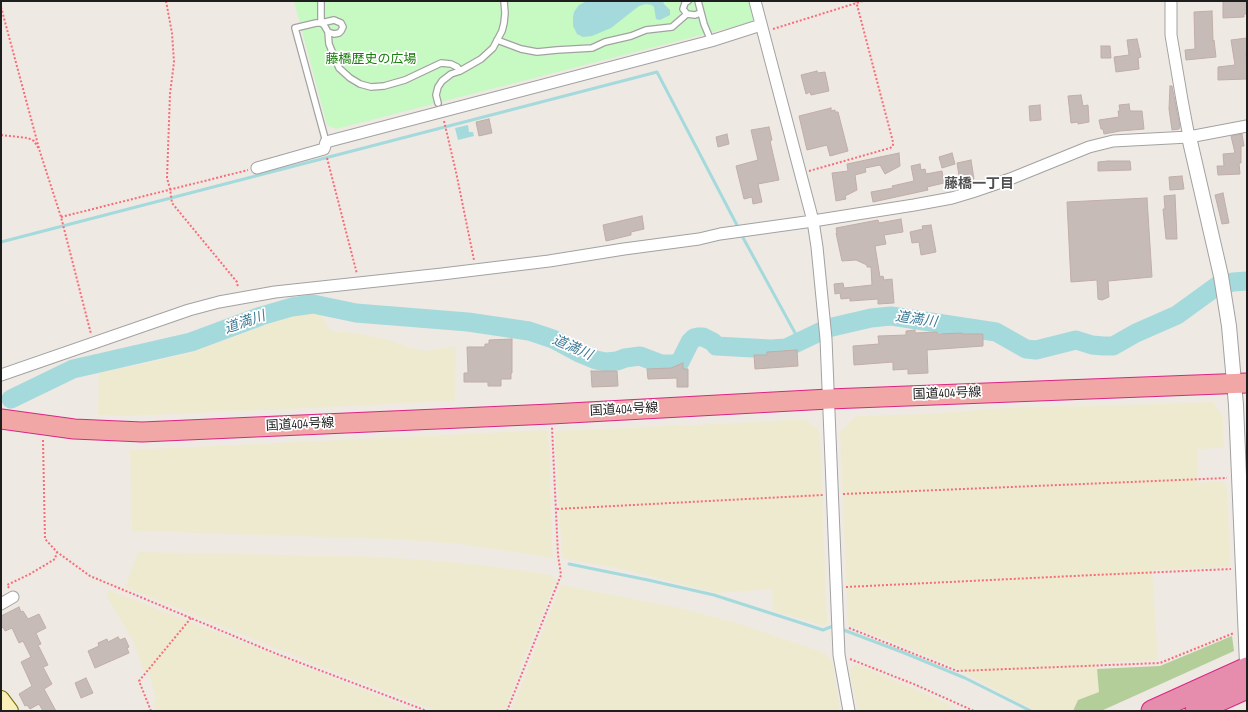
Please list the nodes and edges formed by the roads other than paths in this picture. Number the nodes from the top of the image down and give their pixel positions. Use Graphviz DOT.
graph roads {
  1 [pos="321,1"];
  2 [pos="504,1"];
  3 [pos="688,1"];
  4 [pos="698,1"];
  5 [pos="755,1"];
  6 [pos="1171,1"];
  7 [pos="700,13"];
  8 [pos="687,14"];
  9 [pos="321,23"];
  10 [pos="762,29"];
  11 [pos="328,32"];
  12 [pos="497,40"];
  13 [pos="711,40"];
  14 [pos="460,71"];
  15 [pos="440,106"];
  16 [pos="1247,126"];
  17 [pos="1189,137"];
  18 [pos="325,146"];
  19 [pos="257,168"];
  20 [pos="813,221"];
  21 [pos="1,375"];
  22 [pos="1241,383"];
  23 [pos="829,399"];
  24 [pos="1,419"];
  25 [pos="13,597"];
  26 [pos="1,604"];
  27 [pos="1247,664"];
  28 [pos="1247,668"];
  29 [pos="1234,687"];
  30 [pos="1,699"];
  31 [pos="10,711"];
  32 [pos="849,711"];
  33 [pos="1152,711"];
  34 [pos="1196,711"];
  1 -- 9 [label="lane"];
  2 -- 12 [label="lane"];
  3 -- 8 [label="lane"];
  4 -- 7 [label="lane"];
  5 -- 10 [label="street"];
  6 -- 17 [label="street"];
  7 -- 8 [label="lane"];
  7 -- 13 [label="lane"];
  8 -- 12 [label="lane"];
  9 -- 11 [label="lane"];
  9 -- 11 [label="lane"];
  9 -- 18 [label="lane"];
  10 -- 13 [label="street"];
  10 -- 20 [label="street"];
  11 -- 14 [label="lane"];
  12 -- 14 [label="lane"];
  13 -- 15 [label="street"];
  14 -- 15 [label="lane"];
  15 -- 18 [label="street"];
  16 -- 17 [label="street"];
  17 -- 20 [label="street"];
  17 -- 22 [label="street"];
  18 -- 19 [label="street"];
  20 -- 21 [label="street"];
  20 -- 23 [label="street"];
  22 -- 23 [label="highway, 国道404号線"];
  22 -- 27 [label="street"];
  23 -- 24 [label="highway, 国道404号線"];
  23 -- 32 [label="street"];
  25 -- 26 [label="street"];
  28 -- 29 [label="highway"];
  29 -- 33 [label="highway"];
  29 -- 34 [label="highway"];
  30 -- 31 [label="main road"];
}
